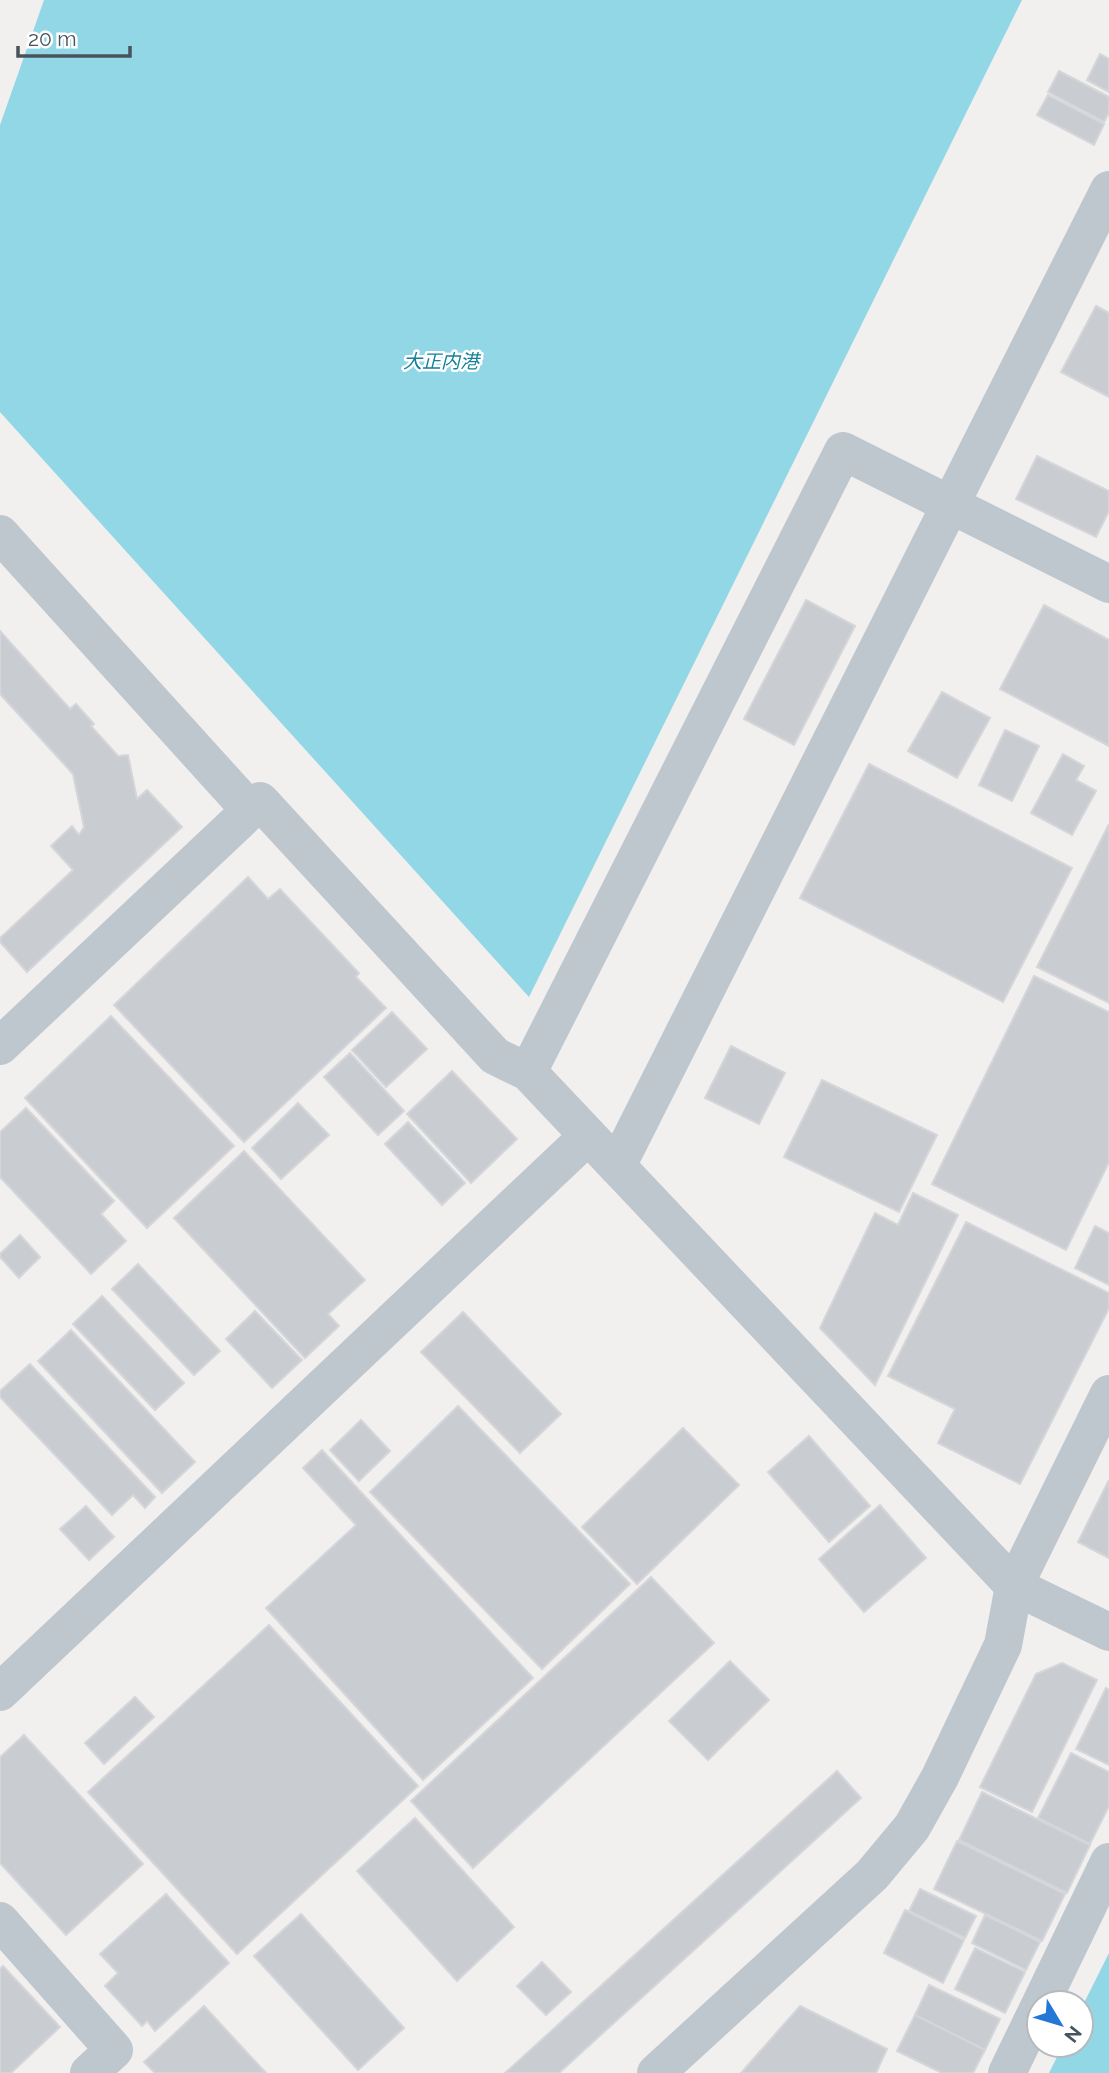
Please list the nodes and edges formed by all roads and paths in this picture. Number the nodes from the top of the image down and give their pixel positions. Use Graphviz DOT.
graph roads {
  1 [pos="1109,190"];
  2 [pos="949,505"];
  3 [pos="0,534"];
  4 [pos="1109,584"];
  5 [pos="250,810"];
  6 [pos="0,1045"];
  7 [pos="528,1072"];
  8 [pos="588,1136"];
  9 [pos="617,1166"];
  10 [pos="1109,1394"];
  11 [pos="1014,1586"];
  12 [pos="1109,1632"];
  13 [pos="0,1692"];
  14 [pos="1109,1862"];
  15 [pos="0,1921"];
  16 [pos="1048,1989"];
  17 [pos="1025,2036"];
  18 [pos="89,2073"];
  19 [pos="656,2073"];
  20 [pos="1007,2073"];
  1 -- 2 [label="street"];
  2 -- 4 [label="street"];
  2 -- 7 [label="street"];
  2 -- 9 [label="street"];
  3 -- 5 [label="street"];
  5 -- 6 [label="street"];
  5 -- 7 [label="street"];
  7 -- 8 [label="street"];
  8 -- 9 [label="street"];
  8 -- 13 [label="street"];
  9 -- 11 [label="street"];
  10 -- 11 [label="street"];
  11 -- 12 [label="street"];
  11 -- 19 [label="street"];
  14 -- 16 [label="street"];
  15 -- 18 [label="street"];
  17 -- 20 [label="street"];
}
